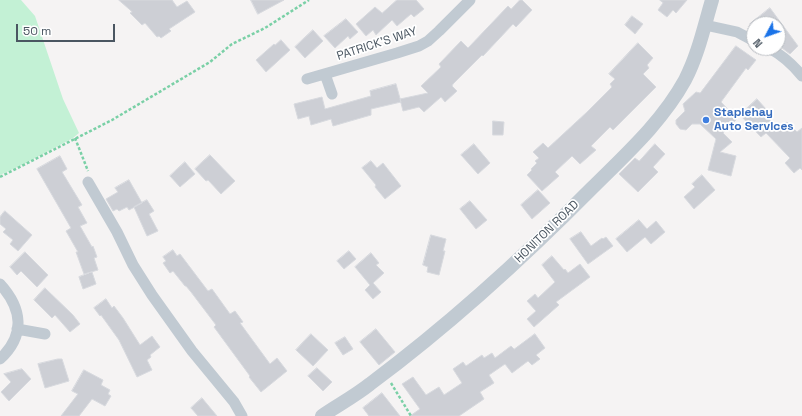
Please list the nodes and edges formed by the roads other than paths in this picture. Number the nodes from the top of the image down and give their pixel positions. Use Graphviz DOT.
graph roads {
  1 [pos="470,0"];
  2 [pos="712,0"];
  3 [pos="705,25"];
  4 [pos="746,37"];
  5 [pos="782,56"];
  6 [pos="801,72"];
  7 [pos="325,74"];
  8 [pos="307,79"];
  9 [pos="332,94"];
  10 [pos="88,182"];
  11 [pos="0,284"];
  12 [pos="17,329"];
  13 [pos="45,334"];
  14 [pos="0,359"];
  15 [pos="242,416"];
  16 [pos="322,416"];
  1 -- 7 [label="street, PATRICK'S WAY"];
  2 -- 3 [label="street, HONITON ROAD"];
  3 -- 4 [label="street"];
  3 -- 16 [label="street, HONITON ROAD"];
  5 -- 6 [label="street"];
  7 -- 8 [label="street, PATRICK'S WAY"];
  7 -- 9 [label="street"];
  10 -- 15 [label="street"];
  11 -- 12 [label="street"];
  12 -- 13 [label="street"];
  12 -- 14 [label="street"];
}
